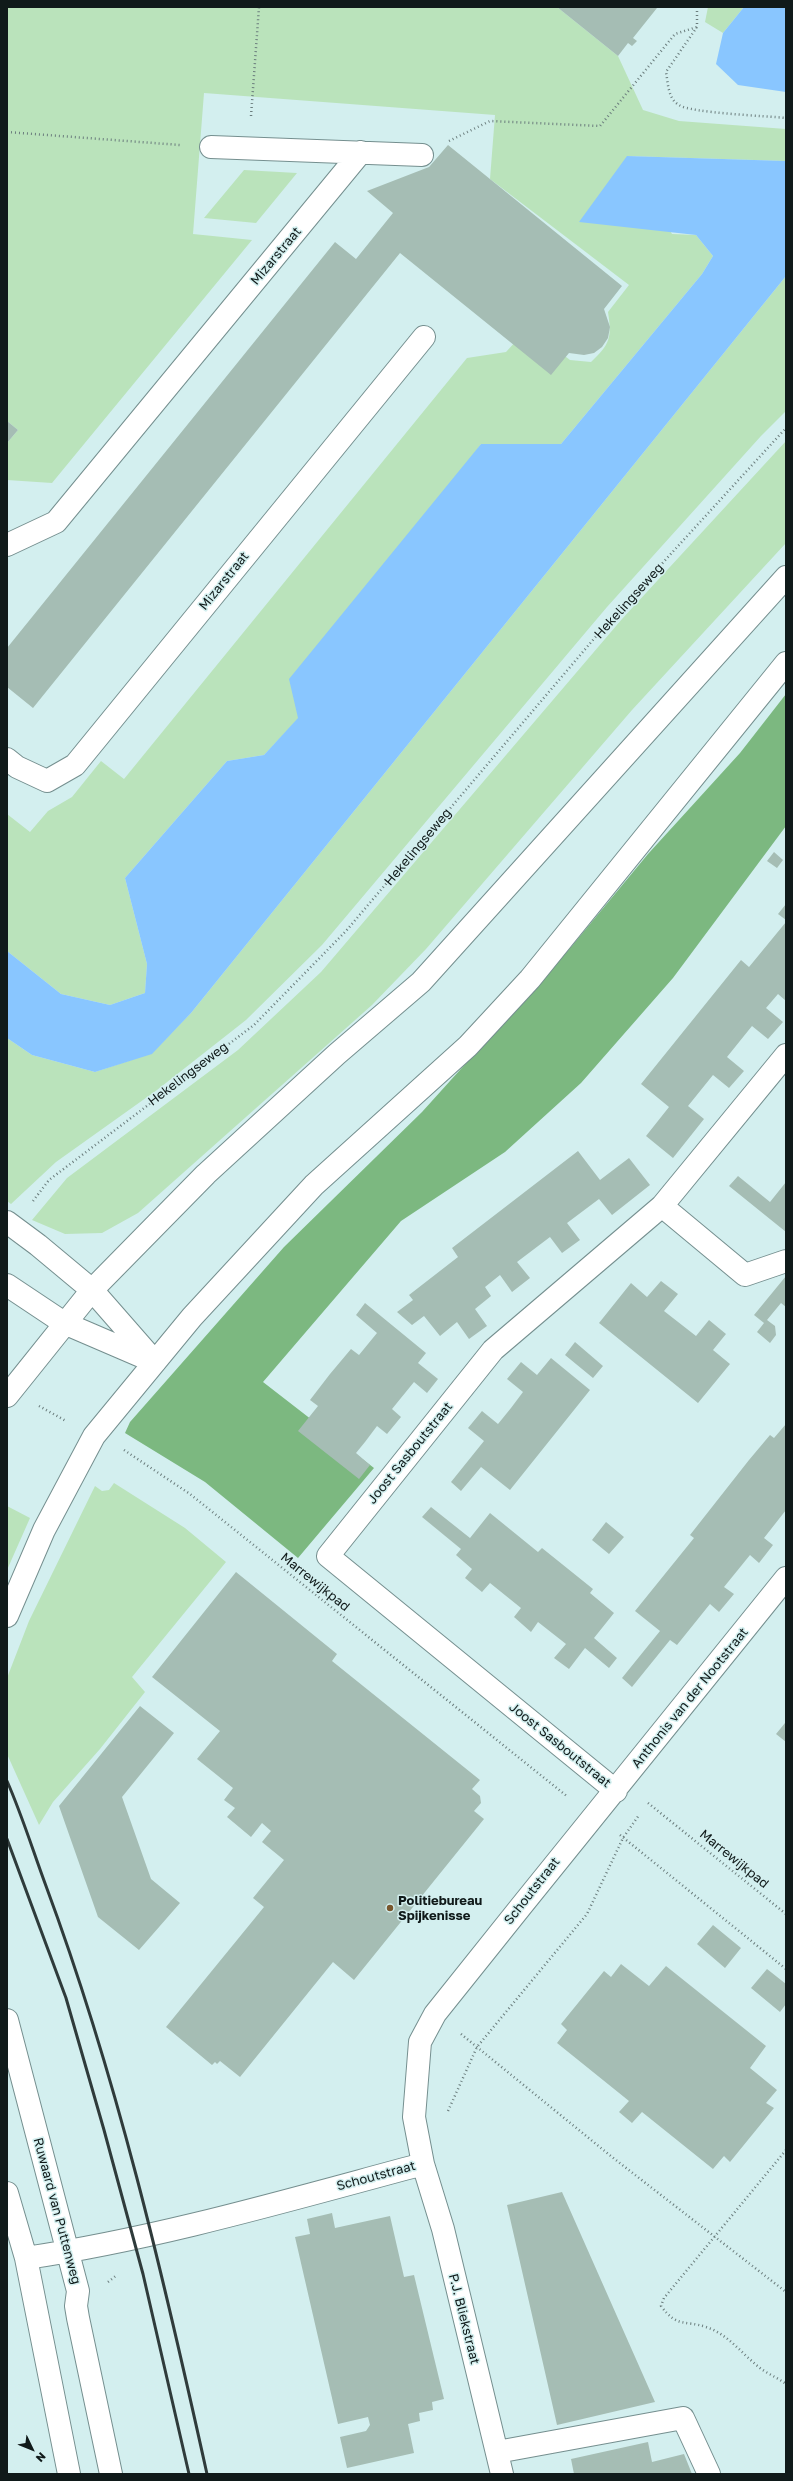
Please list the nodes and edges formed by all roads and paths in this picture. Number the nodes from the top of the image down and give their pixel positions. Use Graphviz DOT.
graph roads {
  1 [pos="259,7"];
  2 [pos="697,7"];
  3 [pos="697,28"];
  4 [pos="786,118"];
  5 [pos="7,132"];
  6 [pos="211,147"];
  7 [pos="248,149"];
  8 [pos="361,152"];
  9 [pos="422,155"];
  10 [pos="424,336"];
  11 [pos="786,428"];
  12 [pos="7,545"];
  13 [pos="786,577"];
  14 [pos="786,663"];
  15 [pos="7,759"];
  16 [pos="786,1055"];
  17 [pos="662,1206"];
  18 [pos="11,1225"];
  19 [pos="786,1261"];
  20 [pos="7,1285"];
  21 [pos="92,1290"];
  22 [pos="64,1323"];
  23 [pos="155,1362"];
  24 [pos="9,1393"];
  25 [pos="94,1436"];
  26 [pos="786,1578"];
  27 [pos="7,1616"];
  28 [pos="616,1791"];
  29 [pos="648,1803"];
  30 [pos="593,1817"];
  31 [pos="623,1838"];
  32 [pos="786,1914"];
  33 [pos="786,1969"];
  34 [pos="435,2014"];
  35 [pos="7,2020"];
  36 [pos="477,2047"];
  37 [pos="446,2116"];
  38 [pos="786,2150"];
  39 [pos="423,2164"];
  40 [pos="7,2193"];
  41 [pos="716,2236"];
  42 [pos="67,2252"];
  43 [pos="26,2258"];
  44 [pos="786,2292"];
  45 [pos="786,2384"];
  46 [pos="497,2452"];
  47 [pos="69,2474"];
  48 [pos="111,2474"];
  49 [pos="502,2474"];
  50 [pos="709,2474"];
  1 -- 7 [label="path"];
  2 -- 3 [label="path"];
  3 -- 4 [label="path"];
  3 -- 9 [label="path"];
  5 -- 6 [label="path"];
  6 -- 7 [label="street"];
  7 -- 8 [label="street"];
  8 -- 9 [label="street"];
  8 -- 12 [label="street, Mizarstraat"];
  10 -- 15 [label="street, Mizarstraat"];
  11 -- 18 [label="path, Hekelingseweg"];
  13 -- 21 [label="street"];
  14 -- 23 [label="street"];
  16 -- 17 [label="street"];
  17 -- 19 [label="street"];
  17 -- 28 [label="street, Joost Sasboutstraat"];
  18 -- 21 [label="street"];
  20 -- 22 [label="street"];
  21 -- 22 [label="street"];
  21 -- 23 [label="street"];
  22 -- 23 [label="street"];
  22 -- 24 [label="street"];
  23 -- 25 [label="street"];
  24 -- 25 [label="path, Marrewijkpad"];
  25 -- 27 [label="street"];
  25 -- 30 [label="path, Marrewijkpad"];
  26 -- 28 [label="street, Anthonis van der Nootstraat"];
  28 -- 30 [label="street, Anthonis van der Nootstraat"];
  29 -- 32 [label="path, Marrewijkpad"];
  30 -- 31 [label="path, Marrewijkpad"];
  30 -- 34 [label="street, Schoutstraat"];
  31 -- 33 [label="path, Marrewijkpad"];
  31 -- 36 [label="path"];
  34 -- 36 [label="path"];
  34 -- 39 [label="street, Schoutstraat"];
  35 -- 42 [label="street, Ruwaard van Puttenweg"];
  36 -- 37 [label="path"];
  36 -- 41 [label="path"];
  38 -- 41 [label="path"];
  39 -- 42 [label="street, Schoutstraat"];
  39 -- 46 [label="street, P.J. Bliekstraat"];
  40 -- 43 [label="street"];
  41 -- 44 [label="path"];
  41 -- 45 [label="path"];
  42 -- 43 [label="street, Schoutstraat"];
  42 -- 48 [label="street, Ruwaard van Puttenweg"];
  43 -- 47 [label="street"];
  46 -- 49 [label="street, P.J. Bliekstraat"];
  46 -- 50 [label="street"];
}
